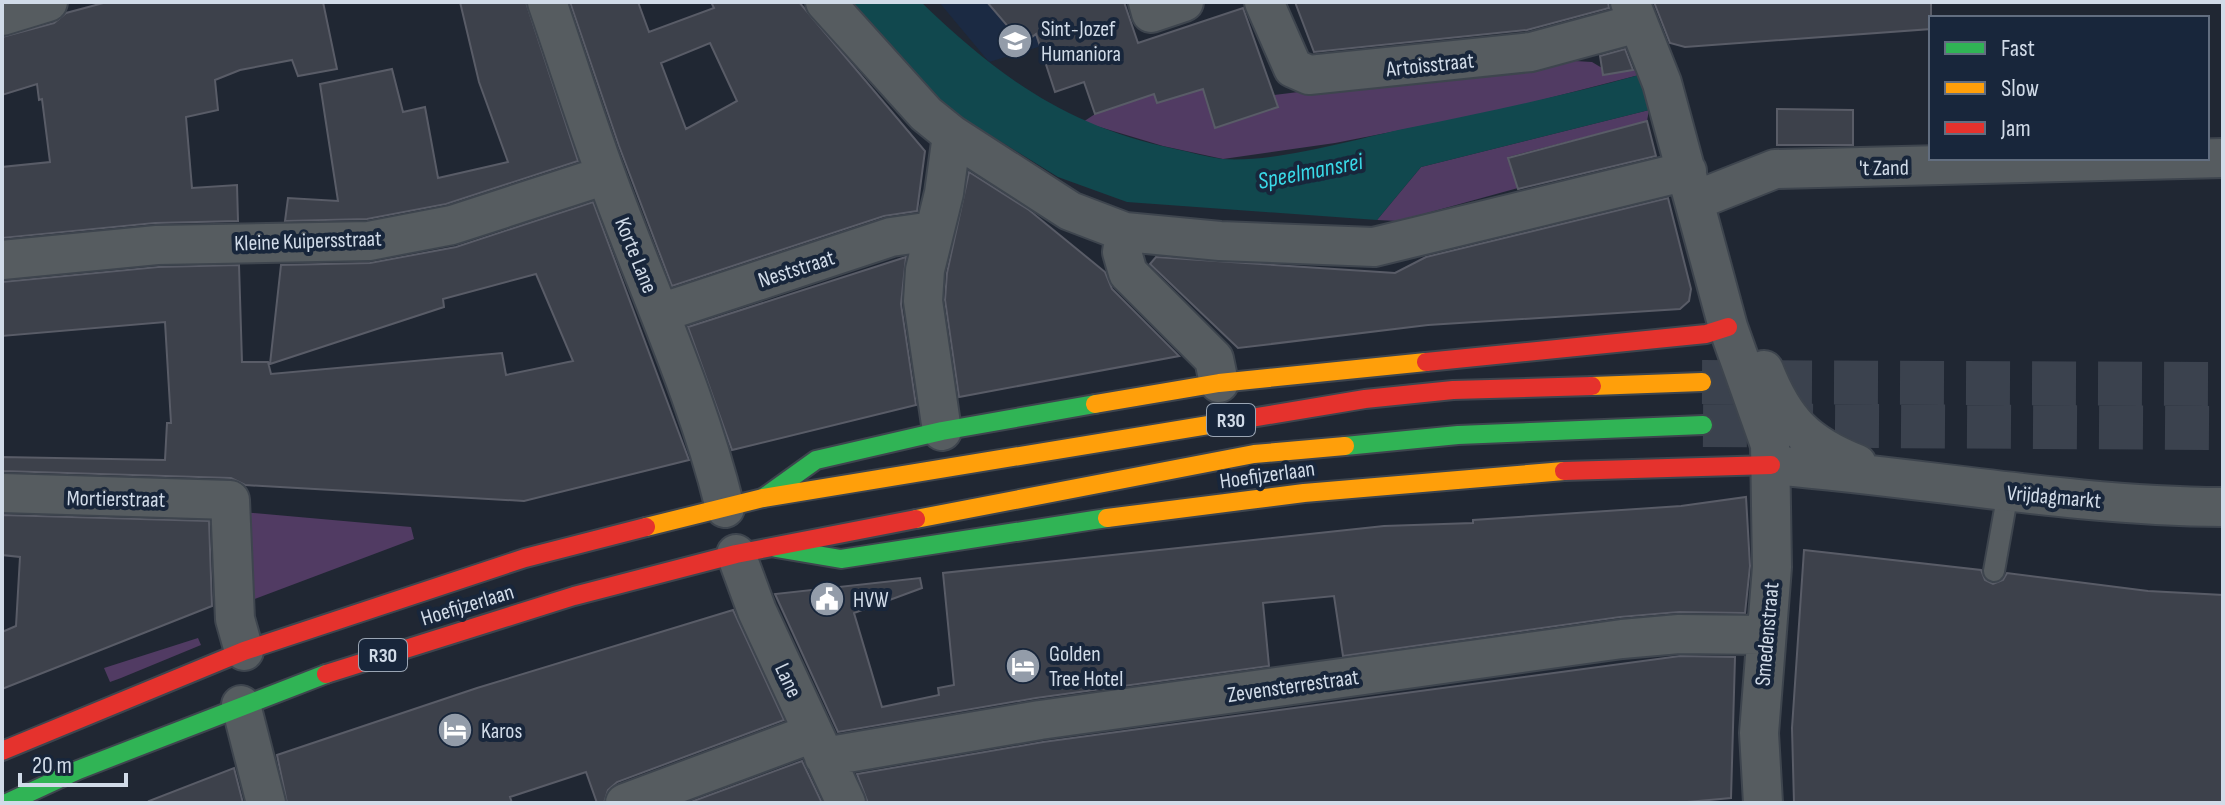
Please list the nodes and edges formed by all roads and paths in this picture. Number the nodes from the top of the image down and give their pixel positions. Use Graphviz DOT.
graph roads {
  1 [pos="48,2"];
  2 [pos="547,2"];
  3 [pos="825,2"];
  4 [pos="1148,2"];
  5 [pos="1184,2"];
  6 [pos="1264,2"];
  7 [pos="1634,12"];
  8 [pos="2,16"];
  9 [pos="952,135"];
  10 [pos="2142,160"];
  11 [pos="606,175"];
  12 [pos="1690,186"];
  13 [pos="933,231"];
  14 [pos="1125,232"];
  15 [pos="2,260"];
  16 [pos="660,313"];
  17 [pos="1728,327"];
  18 [pos="1702,382"];
  19 [pos="1219,383"];
  20 [pos="1703,425"];
  21 [pos="942,431"];
  22 [pos="1771,465"];
  23 [pos="1885,474"];
  24 [pos="2008,492"];
  25 [pos="2,493"];
  26 [pos="763,498"];
  27 [pos="2223,507"];
  28 [pos="725,508"];
  29 [pos="773,548"];
  30 [pos="736,554"];
  31 [pos="1994,571"];
  32 [pos="1764,635"];
  33 [pos="244,651"];
  34 [pos="241,705"];
  35 [pos="819,745"];
  36 [pos="2,751"];
  37 [pos="7,803"];
  38 [pos="266,803"];
  39 [pos="625,803"];
  40 [pos="846,803"];
  41 [pos="1763,803"];
  1 -- 8 [label="street"];
  2 -- 11 [label="street, Korte Lane"];
  3 -- 9 [label="street"];
  4 -- 5 [label="street"];
  6 -- 7 [label="street, Artoisstraat"];
  7 -- 12 [label="street"];
  9 -- 13 [label="street"];
  9 -- 14 [label="street"];
  10 -- 12 [label="street, 't Zand"];
  11 -- 15 [label="street, Kleine Kuipersstraat"];
  11 -- 16 [label="street, Korte Lane"];
  12 -- 14 [label="street"];
  12 -- 17 [label="street"];
  13 -- 16 [label="street, Neststraat"];
  13 -- 21 [label="street"];
  14 -- 19 [label="street"];
  16 -- 28 [label="street, Korte Lane"];
  17 -- 19 [label="main road, Hoefijzerlaan"];
  17 -- 22 [label="street"];
  17 -- 23 [label="street, Vrijdagmarkt"];
  18 -- 26 [label="main road, Hoefijzerlaan / R30"];
  19 -- 21 [label="main road, Hoefijzerlaan"];
  20 -- 29 [label="main road, Hoefijzerlaan / R30"];
  21 -- 26 [label="main road, Hoefijzerlaan"];
  22 -- 23 [label="street, Vrijdagmarkt"];
  22 -- 29 [label="main road, Hoefijzerlaan"];
  22 -- 32 [label="street, Smedenstraat"];
  23 -- 24 [label="street, Vrijdagmarkt"];
  24 -- 27 [label="street, Vrijdagmarkt"];
  24 -- 31 [label="lane"];
  25 -- 33 [label="street, Mortierstraat"];
  26 -- 28 [label="main road, Hoefijzerlaan / R30"];
  28 -- 33 [label="main road, Hoefijzerlaan / R30"];
  29 -- 30 [label="main road, Hoefijzerlaan / R30"];
  30 -- 34 [label="main road, Hoefijzerlaan / R30"];
  30 -- 35 [label="street, Lane"];
  32 -- 35 [label="street, Zevensterrestraat"];
  32 -- 41 [label="street, Smedenstraat"];
  33 -- 36 [label="main road, Hoefijzerlaan / R30"];
  34 -- 37 [label="main road, Hoefijzerlaan / R30"];
  34 -- 38 [label="street"];
  35 -- 39 [label="street, Zevensterrestraat"];
  35 -- 40 [label="street, Lane"];
}
